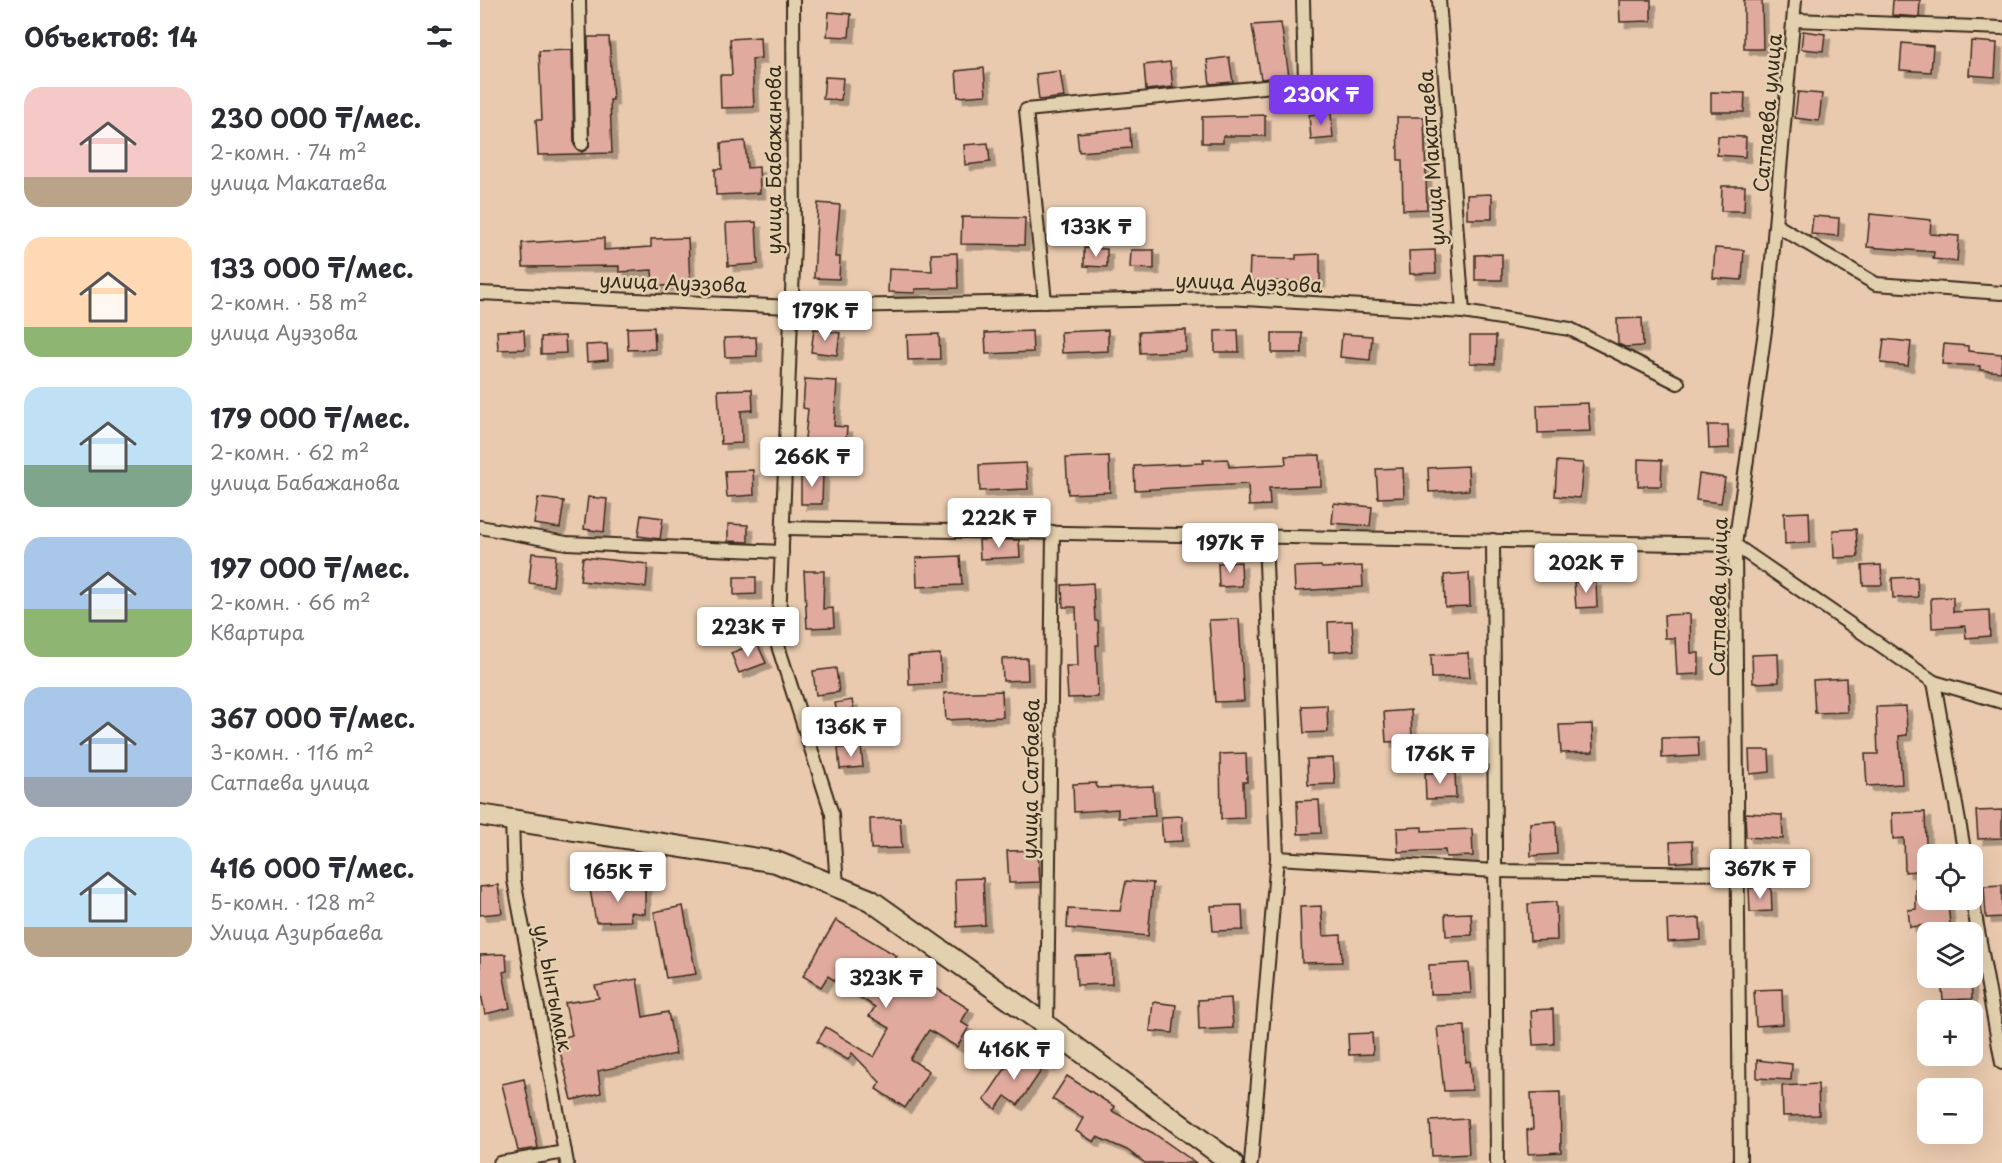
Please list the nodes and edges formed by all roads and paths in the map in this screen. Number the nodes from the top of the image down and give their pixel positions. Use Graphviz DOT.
graph roads {
  1 [pos="579,0"];
  2 [pos="793,0"];
  3 [pos="1303,0"];
  4 [pos="1439,0"];
  5 [pos="1795,0"];
  6 [pos="1795,20"];
  7 [pos="2002,28"];
  8 [pos="582,144"];
  9 [pos="1776,225"];
  10 [pos="480,293"];
  11 [pos="2002,293"];
  12 [pos="1045,302"];
  13 [pos="791,307"];
  14 [pos="1463,312"];
  15 [pos="1678,383"];
  16 [pos="480,527"];
  17 [pos="783,528"];
  18 [pos="1053,532"];
  19 [pos="1264,536"];
  20 [pos="1493,540"];
  21 [pos="1735,544"];
  22 [pos="782,552"];
  23 [pos="1934,682"];
  24 [pos="2002,702"];
  25 [pos="480,815"];
  26 [pos="512,820"];
  27 [pos="1963,844"];
  28 [pos="1277,858"];
  29 [pos="1495,870"];
  30 [pos="1737,874"];
  31 [pos="837,886"];
  32 [pos="1974,910"];
  33 [pos="1047,1026"];
  34 [pos="2002,1063"];
  35 [pos="566,1157"];
  36 [pos="500,1163"];
  37 [pos="1232,1163"];
  38 [pos="1251,1163"];
  39 [pos="1497,1163"];
  40 [pos="1740,1163"];
  1 -- 8 [label="street"];
  2 -- 13 [label="street, улица Бабажанова"];
  3 -- 12 [label="street"];
  4 -- 14 [label="street, улица Макатаева"];
  5 -- 6 [label="street, Сатпаева улица"];
  6 -- 7 [label="street"];
  6 -- 9 [label="street, Сатпаева улица"];
  9 -- 11 [label="street"];
  9 -- 21 [label="street, Сатпаева улица"];
  10 -- 13 [label="street, улица Ауэзова"];
  12 -- 13 [label="street, улица Ауэзова"];
  12 -- 14 [label="street, улица Ауэзова"];
  13 -- 17 [label="street, улица Бабажанова"];
  14 -- 15 [label="street, улица Ауэзова"];
  16 -- 22 [label="street"];
  17 -- 18 [label="street"];
  17 -- 22 [label="street, улица Бабажанова"];
  18 -- 19 [label="street"];
  18 -- 33 [label="street, улица Сатбаева"];
  19 -- 20 [label="street"];
  19 -- 28 [label="street"];
  20 -- 21 [label="street"];
  20 -- 29 [label="street"];
  21 -- 23 [label="street"];
  21 -- 30 [label="street, Сатпаева улица"];
  22 -- 31 [label="street, улица Бабажанова"];
  23 -- 24 [label="street"];
  23 -- 27 [label="street"];
  25 -- 26 [label="main road"];
  26 -- 31 [label="main road"];
  26 -- 35 [label="street, ул. Ынтымак"];
  28 -- 29 [label="street"];
  28 -- 38 [label="street"];
  29 -- 30 [label="street"];
  29 -- 39 [label="street"];
  30 -- 40 [label="street, Сатпаева улица"];
  31 -- 33 [label="main road"];
  32 -- 34 [label="street"];
  33 -- 37 [label="main road"];
  35 -- 36 [label="street"];
}
